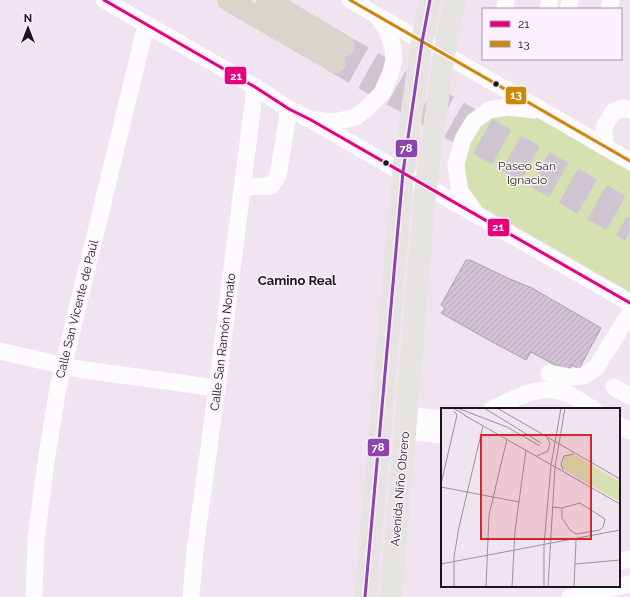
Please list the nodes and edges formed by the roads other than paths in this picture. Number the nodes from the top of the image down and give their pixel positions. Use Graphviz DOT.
graph roads {
  1 [pos="104,0"];
  2 [pos="228,0"];
  3 [pos="267,0"];
  4 [pos="350,0"];
  5 [pos="430,0"];
  6 [pos="455,0"];
  7 [pos="378,16"];
  8 [pos="146,25"];
  9 [pos="422,42"];
  10 [pos="444,54"];
  11 [pos="255,88"];
  12 [pos="290,109"];
  13 [pos="630,110"];
  14 [pos="543,111"];
  15 [pos="311,120"];
  16 [pos="606,147"];
  17 [pos="630,161"];
  18 [pos="403,172"];
  19 [pos="426,185"];
  20 [pos="243,187"];
  21 [pos="477,215"];
  22 [pos="630,303"];
  23 [pos="630,313"];
  24 [pos="0,351"];
  25 [pos="64,366"];
  26 [pos="549,373"];
  27 [pos="614,387"];
  28 [pos="217,388"];
  29 [pos="630,396"];
  30 [pos="494,408"];
  31 [pos="591,408"];
  32 [pos="441,419"];
  33 [pos="405,423"];
  34 [pos="620,426"];
  35 [pos="630,431"];
  36 [pos="441,435"];
  37 [pos="630,559"];
  38 [pos="620,561"];
  39 [pos="630,584"];
  40 [pos="620,586"];
  41 [pos="616,587"];
  42 [pos="34,597"];
  43 [pos="191,597"];
  44 [pos="365,597"];
  45 [pos="391,597"];
  46 [pos="570,597"];
  1 -- 8 [label="street"];
  2 -- 3 [label="highway"];
  4 -- 7 [label="street"];
  5 -- 9 [label="main road, Avenida Niño Obrero"];
  6 -- 10 [label="main road, Avenida Niño Obrero"];
  7 -- 9 [label="street"];
  7 -- 15 [label="street"];
  8 -- 11 [label="street"];
  8 -- 25 [label="street, Calle San Vicente de Paúl"];
  9 -- 10 [label="street"];
  9 -- 18 [label="main road, Avenida Niño Obrero"];
  10 -- 14 [label="street"];
  10 -- 19 [label="main road, Avenida Niño Obrero"];
  11 -- 12 [label="street"];
  11 -- 20 [label="street, Calle San Ramón Nonato"];
  12 -- 15 [label="street"];
  12 -- 20 [label="street"];
  13 -- 16 [label="street"];
  14 -- 16 [label="street"];
  14 -- 21 [label="street"];
  15 -- 18 [label="street"];
  16 -- 17 [label="street"];
  18 -- 19 [label="street"];
  18 -- 44 [label="main road, Avenida Niño Obrero"];
  19 -- 21 [label="street"];
  19 -- 33 [label="main road, Avenida Niño Obrero"];
  20 -- 28 [label="street, Calle San Ramón Nonato"];
  21 -- 22 [label="street"];
  23 -- 26 [label="street"];
  24 -- 25 [label="street"];
  25 -- 28 [label="street"];
  25 -- 42 [label="street, Calle San Vicente de Paúl"];
  27 -- 29 [label="street"];
  28 -- 43 [label="street, Calle San Ramón Nonato"];
  30 -- 31 [label="street"];
  32 -- 33 [label="street"];
  33 -- 36 [label="street"];
  33 -- 45 [label="main road, Avenida Niño Obrero"];
  34 -- 35 [label="street"];
  37 -- 38 [label="street"];
  39 -- 40 [label="street"];
  41 -- 46 [label="street"];
}
